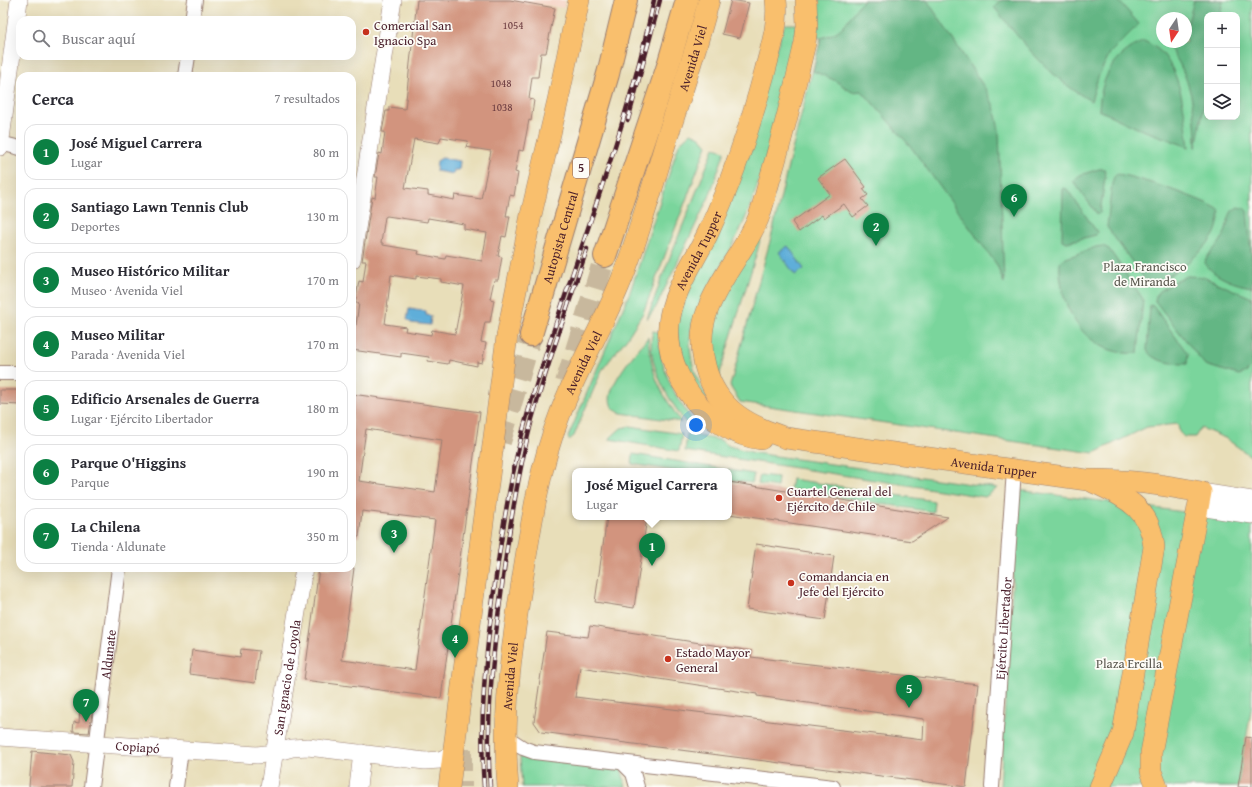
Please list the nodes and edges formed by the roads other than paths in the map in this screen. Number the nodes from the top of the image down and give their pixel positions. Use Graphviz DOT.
graph roads {
  1 [pos="19,0"];
  2 [pos="195,0"];
  3 [pos="393,0"];
  4 [pos="579,0"];
  5 [pos="626,0"];
  6 [pos="687,0"];
  7 [pos="709,0"];
  8 [pos="776,0"];
  9 [pos="806,0"];
  10 [pos="17,16"];
  11 [pos="193,16"];
  12 [pos="16,23"];
  13 [pos="187,60"];
  14 [pos="186,72"];
  15 [pos="0,143"];
  16 [pos="0,147"];
  17 [pos="16,147"];
  18 [pos="356,219"];
  19 [pos="605,256"];
  20 [pos="531,335"];
  21 [pos="0,373"];
  22 [pos="16,374"];
  23 [pos="786,438"];
  24 [pos="1014,470"];
  25 [pos="1087,480"];
  26 [pos="1200,500"];
  27 [pos="1252,500"];
  28 [pos="1252,515"];
  29 [pos="118,572"];
  30 [pos="303,572"];
  31 [pos="0,736"];
  32 [pos="506,737"];
  33 [pos="96,743"];
  34 [pos="181,750"];
  35 [pos="274,753"];
  36 [pos="362,754"];
  37 [pos="453,754"];
  38 [pos="623,763"];
  39 [pos="739,781"];
  40 [pos="1156,786"];
  41 [pos="91,787"];
  42 [pos="176,787"];
  43 [pos="269,787"];
  44 [pos="358,787"];
  45 [pos="449,787"];
  46 [pos="508,787"];
  47 [pos="637,787"];
  48 [pos="833,787"];
  49 [pos="992,787"];
  50 [pos="1100,787"];
  1 -- 10 [label="street"];
  2 -- 11 [label="street"];
  3 -- 18 [label="street"];
  4 -- 37 [label="main road"];
  5 -- 20 [label="highway, Autopista Central / 5"];
  6 -- 19 [label="highway"];
  7 -- 32 [label="main road, Avenida Viel"];
  8 -- 23 [label="main road, Avenida Tupper"];
  9 -- 23 [label="main road, Avenida Tupper"];
  12 -- 15 [label="street"];
  13 -- 14 [label="street"];
  15 -- 16 [label="street"];
  15 -- 17 [label="street"];
  21 -- 22 [label="street"];
  23 -- 24 [label="main road, Avenida Tupper"];
  24 -- 25 [label="main road, Avenida Tupper"];
  24 -- 49 [label="street, Ejército Libertador"];
  25 -- 26 [label="main road, Avenida Tupper"];
  25 -- 50 [label="main road"];
  26 -- 27 [label="street"];
  26 -- 28 [label="street"];
  26 -- 40 [label="main road"];
  29 -- 33 [label="street, Aldunate"];
  30 -- 35 [label="street, San Ignacio de Loyola"];
  31 -- 33 [label="street, Copiapó"];
  32 -- 38 [label="street"];
  32 -- 46 [label="main road, Avenida Viel"];
  33 -- 34 [label="street, Copiapó"];
  33 -- 41 [label="street, Aldunate"];
  34 -- 35 [label="street, Copiapó"];
  34 -- 42 [label="street"];
  35 -- 36 [label="street, Copiapó"];
  35 -- 43 [label="street, San Ignacio de Loyola"];
  36 -- 37 [label="street, Copiapó"];
  36 -- 44 [label="street"];
  37 -- 45 [label="main road"];
  38 -- 39 [label="street"];
  38 -- 47 [label="street"];
  39 -- 48 [label="street"];
}
